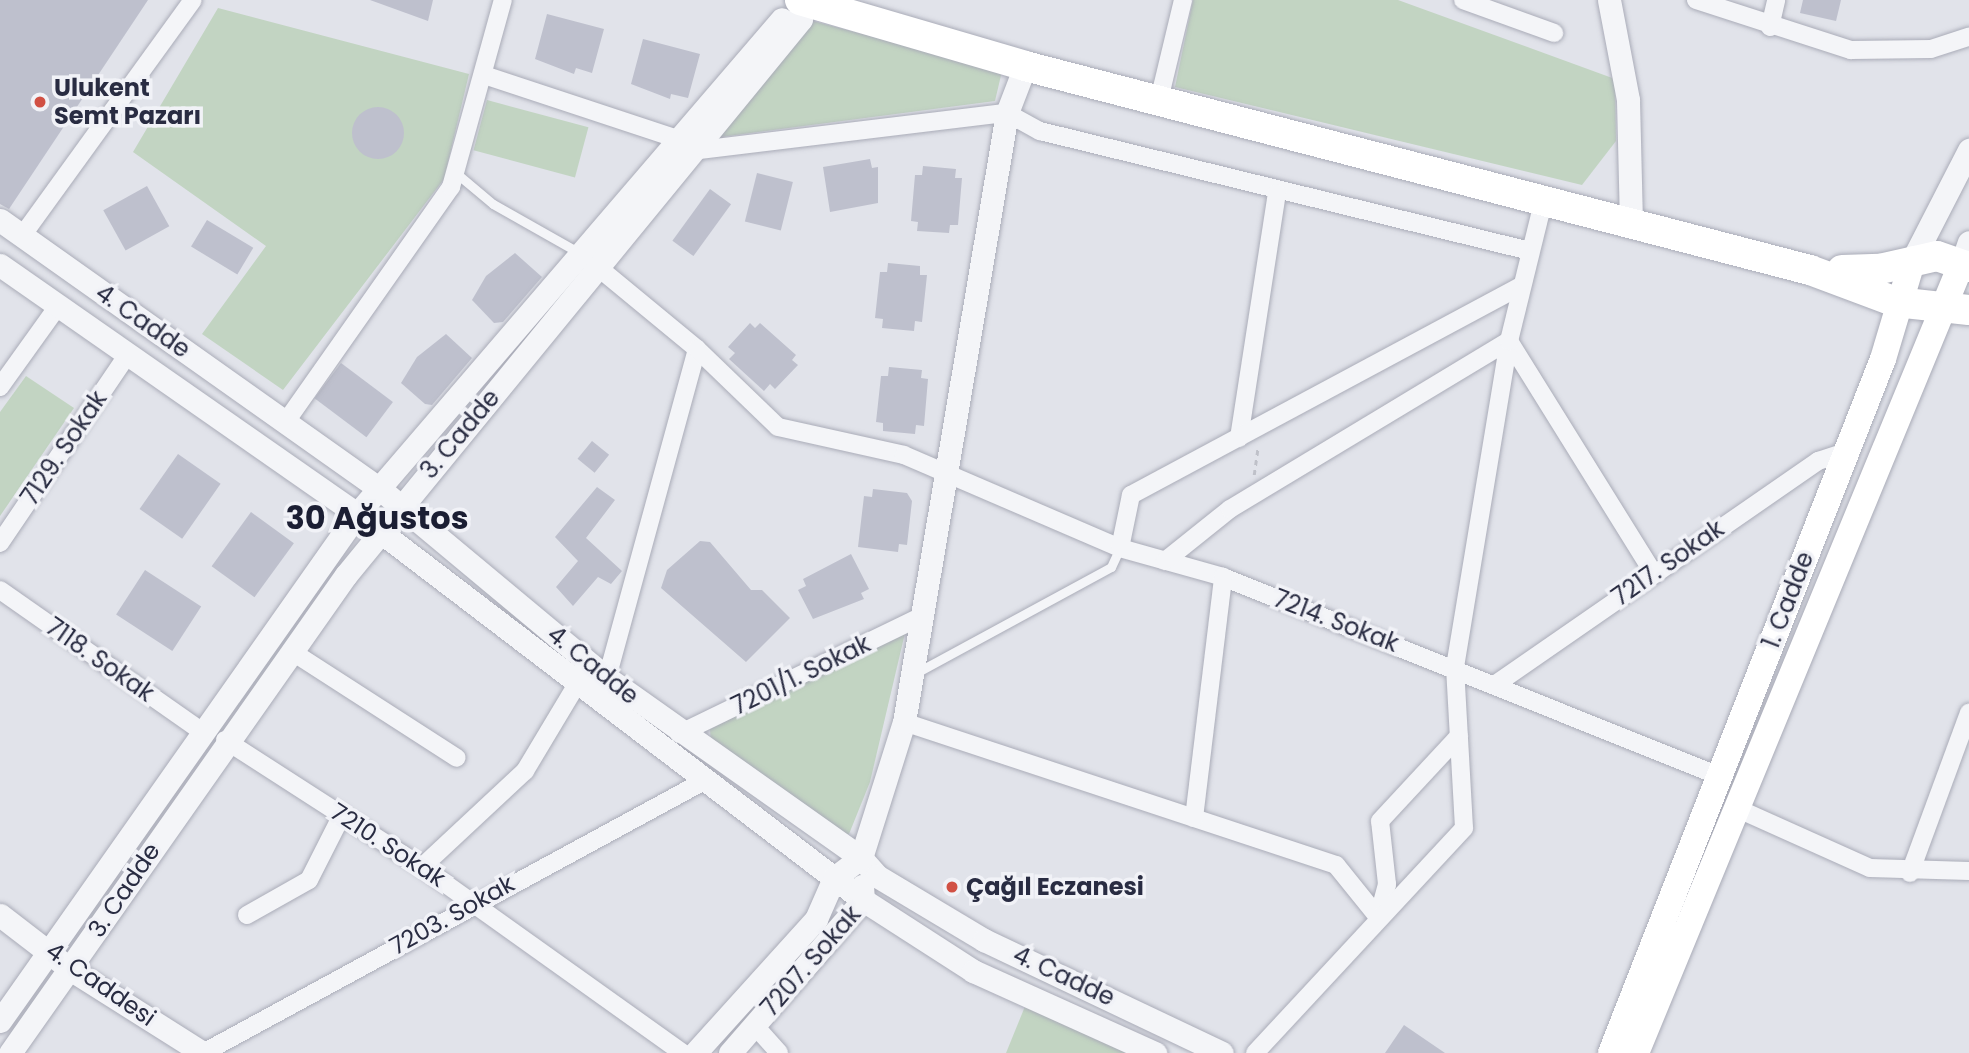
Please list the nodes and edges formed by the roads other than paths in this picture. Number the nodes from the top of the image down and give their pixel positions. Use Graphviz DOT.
graph roads {
  1 [pos="193,0"];
  2 [pos="503,0"];
  3 [pos="801,0"];
  4 [pos="1183,0"];
  5 [pos="1463,0"];
  6 [pos="1609,0"];
  7 [pos="1696,0"];
  8 [pos="1776,0"];
  9 [pos="1770,27"];
  10 [pos="1554,33"];
  11 [pos="1969,37"];
  12 [pos="1025,66"];
  13 [pos="484,75"];
  14 [pos="1159,100"];
  15 [pos="1007,113"];
  16 [pos="682,144"];
  17 [pos="1969,150"];
  18 [pos="456,173"];
  19 [pos="1277,193"];
  20 [pos="1544,198"];
  21 [pos="0,220"];
  22 [pos="1631,221"];
  23 [pos="22,236"];
  24 [pos="1530,251"];
  25 [pos="578,252"];
  26 [pos="1966,258"];
  27 [pos="1913,259"];
  28 [pos="0,265"];
  29 [pos="597,267"];
  30 [pos="1810,270"];
  31 [pos="1521,286"];
  32 [pos="1896,302"];
  33 [pos="58,306"];
  34 [pos="1957,311"];
  35 [pos="1509,341"];
  36 [pos="697,349"];
  37 [pos="128,354"];
  38 [pos="0,387"];
  39 [pos="285,423"];
  40 [pos="1239,438"];
  41 [pos="1845,452"];
  42 [pos="949,477"];
  43 [pos="380,489"];
  44 [pos="401,506"];
  45 [pos="357,514"];
  46 [pos="379,532"];
  47 [pos="0,543"];
  48 [pos="1119,548"];
  49 [pos="1165,561"];
  50 [pos="1653,572"];
  51 [pos="1223,577"];
  52 [pos="0,590"];
  53 [pos="924,615"];
  54 [pos="290,651"];
  55 [pos="1455,667"];
  56 [pos="913,675"];
  57 [pos="607,678"];
  58 [pos="577,684"];
  59 [pos="1496,684"];
  60 [pos="1969,713"];
  61 [pos="904,722"];
  62 [pos="201,731"];
  63 [pos="679,734"];
  64 [pos="1459,736"];
  65 [pos="225,740"];
  66 [pos="457,758"];
  67 [pos="1719,776"];
  68 [pos="704,781"];
  69 [pos="1734,807"];
  70 [pos="342,815"];
  71 [pos="1194,818"];
  72 [pos="861,858"];
  73 [pos="422,867"];
  74 [pos="1969,871"];
  75 [pos="1910,873"];
  76 [pos="834,878"];
  77 [pos="863,900"];
  78 [pos="473,903"];
  79 [pos="0,915"];
  80 [pos="247,915"];
  81 [pos="1378,917"];
  82 [pos="50,949"];
  83 [pos="70,968"];
  84 [pos="0,1021"];
  85 [pos="755,1026"];
  86 [pos="10,1053"];
  87 [pos="203,1053"];
  88 [pos="683,1053"];
  89 [pos="695,1053"];
  90 [pos="730,1053"];
  91 [pos="779,1053"];
  92 [pos="1155,1053"];
  93 [pos="1222,1053"];
  94 [pos="1255,1053"];
  95 [pos="1611,1053"];
  96 [pos="1636,1053"];
  1 -- 23 [label="street"];
  2 -- 13 [label="street"];
  3 -- 12 [label="main road"];
  3 -- 16 [label="street, 3. Cadde"];
  4 -- 14 [label="street"];
  5 -- 10 [label="street"];
  6 -- 22 [label="street"];
  7 -- 9 [label="street"];
  8 -- 9 [label="street"];
  9 -- 11 [label="street"];
  12 -- 14 [label="main road"];
  12 -- 15 [label="street"];
  13 -- 16 [label="street"];
  13 -- 18 [label="street"];
  14 -- 20 [label="main road"];
  15 -- 16 [label="street"];
  15 -- 19 [label="street"];
  15 -- 42 [label="street"];
  16 -- 25 [label="street, 3. Cadde"];
  16 -- 29 [label="street, 3. Cadde"];
  17 -- 27 [label="street, 1. Cadde"];
  18 -- 25 [label="lane"];
  18 -- 39 [label="street"];
  19 -- 24 [label="street"];
  19 -- 40 [label="street"];
  20 -- 22 [label="main road"];
  20 -- 24 [label="street"];
  21 -- 23 [label="street, 4. Cadde"];
  22 -- 30 [label="main road"];
  23 -- 39 [label="street, 4. Cadde"];
  24 -- 31 [label="street"];
  25 -- 29 [label="street, 7214. Sokak"];
  25 -- 43 [label="street, 3. Cadde"];
  26 -- 27 [label="main road"];
  26 -- 34 [label="main road, 1. Cadde"];
  27 -- 30 [label="main road"];
  27 -- 32 [label="main road, 1. Cadde"];
  28 -- 33 [label="street, 4. Cadde"];
  29 -- 36 [label="street, 7214. Sokak"];
  29 -- 44 [label="street, 3. Cadde"];
  30 -- 32 [label="main road"];
  31 -- 35 [label="street"];
  31 -- 40 [label="street"];
  32 -- 34 [label="main road"];
  32 -- 41 [label="main road, 1. Cadde"];
  33 -- 37 [label="street, 4. Cadde"];
  33 -- 38 [label="street"];
  34 -- 69 [label="main road, 1. Cadde"];
  35 -- 49 [label="street"];
  35 -- 50 [label="street"];
  35 -- 55 [label="street"];
  36 -- 42 [label="street, 7214. Sokak"];
  36 -- 57 [label="street"];
  37 -- 45 [label="street, 4. Cadde"];
  37 -- 47 [label="street, 7129. Sokak"];
  39 -- 43 [label="street, 4. Cadde"];
  40 -- 48 [label="street"];
  41 -- 50 [label="street, 7217. Sokak"];
  41 -- 67 [label="main road, 1. Cadde"];
  42 -- 48 [label="street, 7214. Sokak"];
  42 -- 53 [label="street"];
  43 -- 44 [label="street, 4. Cadde"];
  43 -- 45 [label="street, 3. Cadde"];
  44 -- 46 [label="street, 3. Cadde"];
  44 -- 57 [label="street, 4. Cadde"];
  45 -- 46 [label="street, 4. Cadde"];
  45 -- 62 [label="street, 3. Cadde"];
  46 -- 54 [label="street, 3. Cadde"];
  46 -- 58 [label="street, 4. Cadde"];
  48 -- 49 [label="street, 7214. Sokak"];
  48 -- 56 [label="lane"];
  49 -- 51 [label="street, 7214. Sokak"];
  50 -- 59 [label="street, 7217. Sokak"];
  51 -- 55 [label="street, 7214. Sokak"];
  51 -- 71 [label="street"];
  52 -- 62 [label="street, 7118. Sokak"];
  53 -- 56 [label="street"];
  53 -- 63 [label="street, 7201/1. Sokak"];
  54 -- 65 [label="street, 3. Cadde"];
  54 -- 66 [label="street"];
  55 -- 59 [label="street, 7214. Sokak"];
  55 -- 64 [label="street"];
  56 -- 61 [label="street"];
  57 -- 63 [label="street, 4. Cadde"];
  58 -- 68 [label="street, 4. Cadde"];
  58 -- 73 [label="street"];
  59 -- 67 [label="street, 7214. Sokak"];
  60 -- 75 [label="street"];
  61 -- 71 [label="street"];
  61 -- 72 [label="street"];
  62 -- 82 [label="street, 3. Cadde"];
  63 -- 72 [label="street, 4. Cadde"];
  64 -- 81 [label="street"];
  64 -- 81 [label="street"];
  65 -- 70 [label="street, 7210. Sokak"];
  65 -- 83 [label="street, 3. Cadde"];
  67 -- 95 [label="main road, 1. Cadde"];
  68 -- 76 [label="street, 4. Cadde"];
  68 -- 78 [label="street, 7203. Sokak"];
  69 -- 75 [label="street"];
  69 -- 96 [label="main road, 1. Cadde"];
  70 -- 73 [label="street, 7210. Sokak"];
  70 -- 80 [label="street"];
  71 -- 81 [label="street"];
  72 -- 76 [label="street"];
  72 -- 77 [label="street, 7207. Sokak"];
  72 -- 93 [label="street, 4. Cadde"];
  73 -- 78 [label="street, 7210. Sokak"];
  74 -- 75 [label="street"];
  76 -- 77 [label="street, 4. Cadde"];
  76 -- 89 [label="street, 7207. Sokak"];
  77 -- 85 [label="street, 7207. Sokak"];
  77 -- 92 [label="street, 4. Cadde"];
  78 -- 87 [label="street, 7203. Sokak"];
  78 -- 88 [label="street, 7210. Sokak"];
  79 -- 82 [label="street, 4. Caddesi"];
  81 -- 94 [label="street"];
  82 -- 83 [label="street, 4. Caddesi"];
  82 -- 84 [label="street, 3. Cadde"];
  83 -- 86 [label="street, 3. Cadde"];
  83 -- 87 [label="street, 4. Caddesi"];
  85 -- 90 [label="street, 7207. Sokak"];
  85 -- 91 [label="street"];
}
